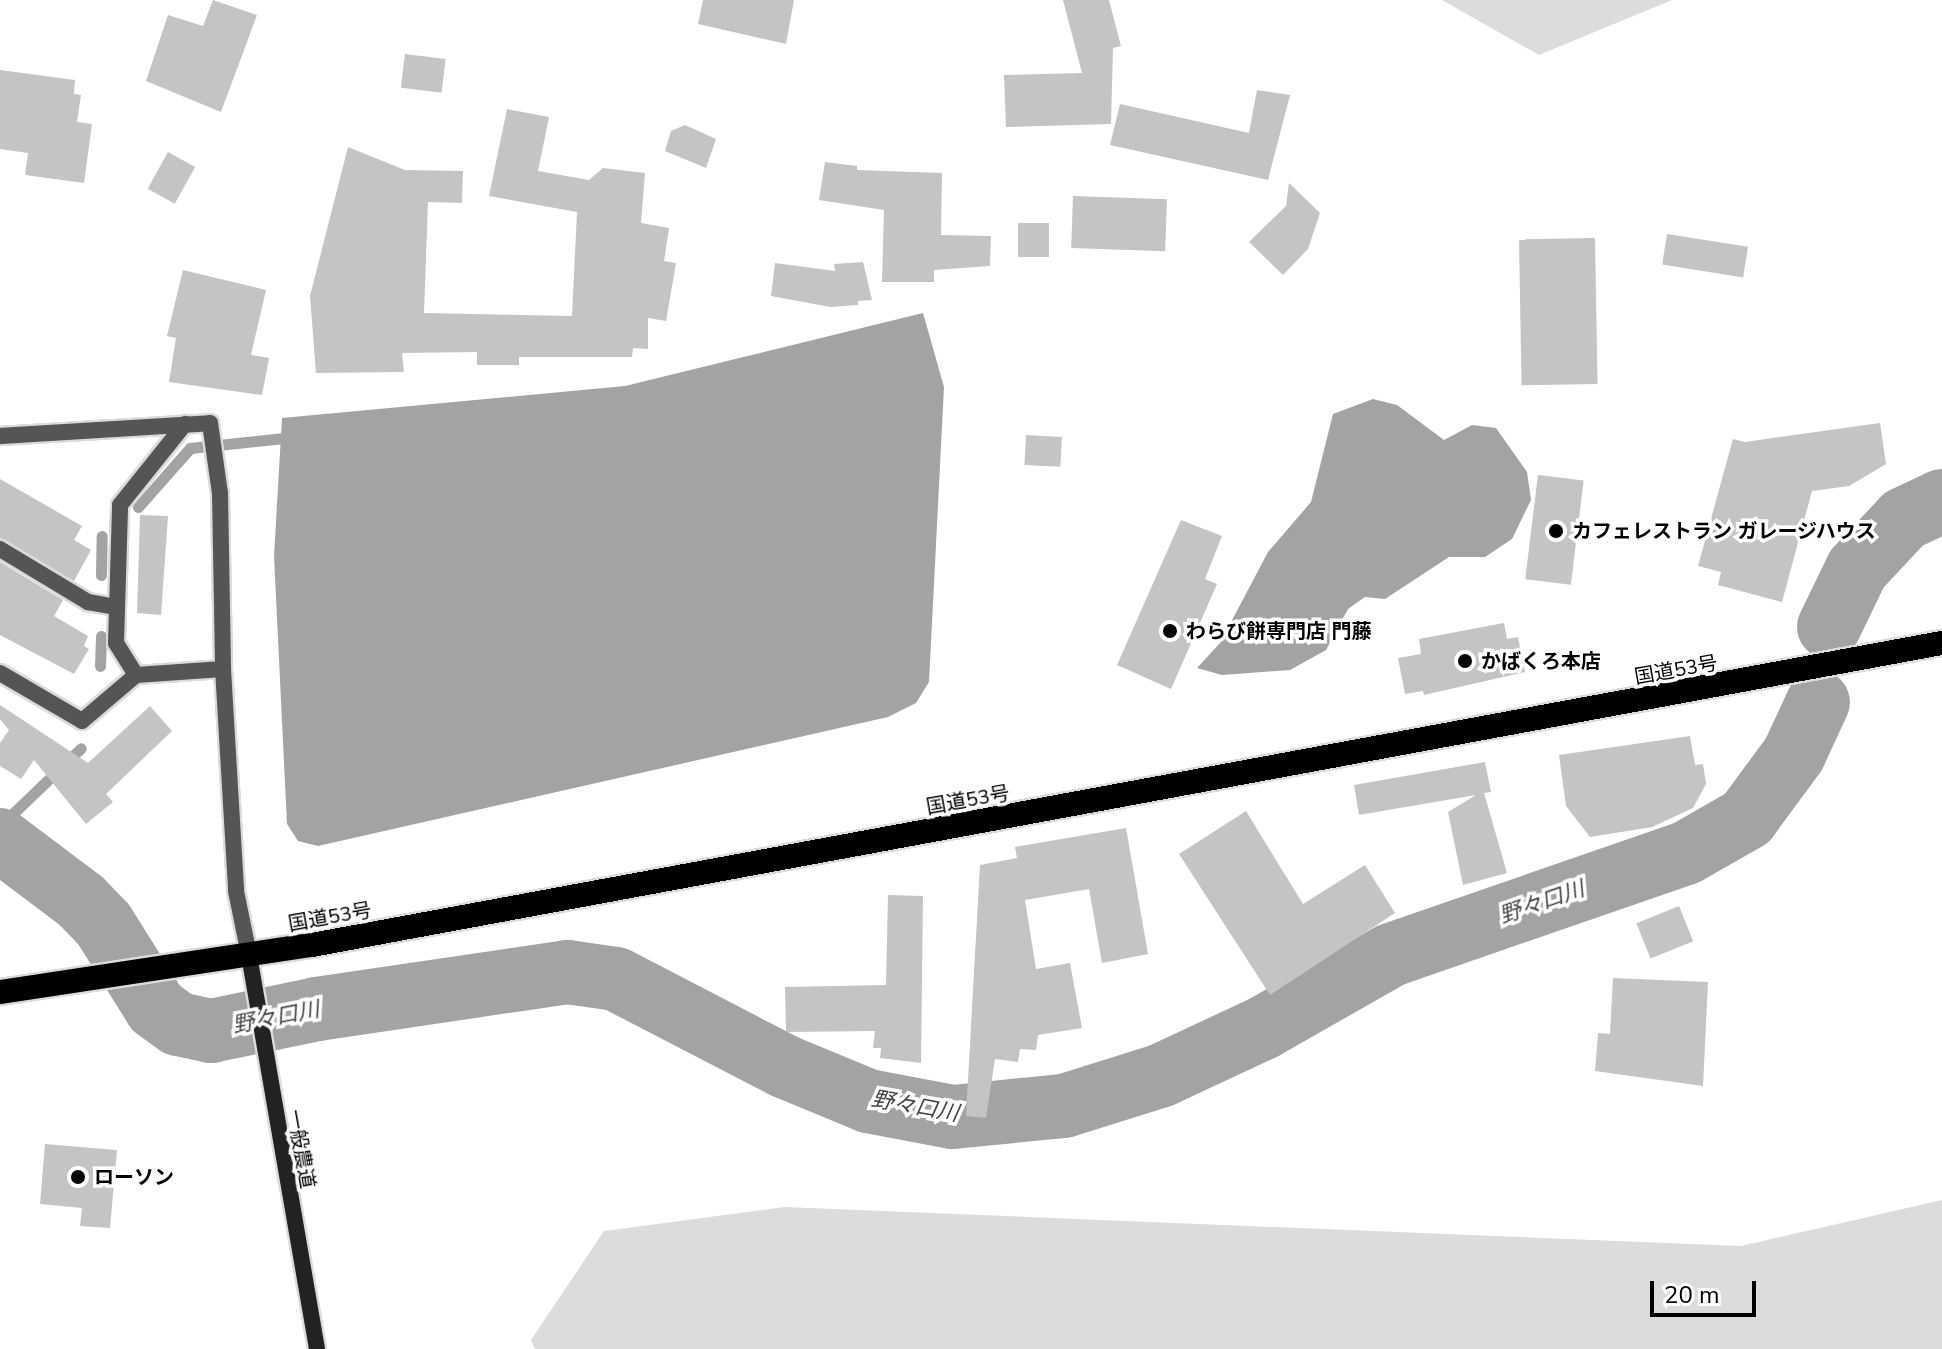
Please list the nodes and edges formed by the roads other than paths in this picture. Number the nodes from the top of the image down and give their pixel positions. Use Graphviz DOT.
graph roads {
  1 [pos="185,424"];
  2 [pos="0,436"];
  3 [pos="0,549"];
  4 [pos="117,607"];
  5 [pos="1942,643"];
  6 [pos="223,669"];
  7 [pos="0,673"];
  8 [pos="136,675"];
  9 [pos="249,955"];
  10 [pos="0,992"];
  11 [pos="317,1349"];
  1 -- 2 [label="street"];
  1 -- 4 [label="street"];
  1 -- 6 [label="street"];
  3 -- 4 [label="street"];
  4 -- 8 [label="street"];
  5 -- 9 [label="highway, 国道53号"];
  6 -- 8 [label="street"];
  6 -- 9 [label="street"];
  7 -- 8 [label="street"];
  9 -- 10 [label="highway, 国道53号"];
  9 -- 11 [label="street, 一般農道"];
}
